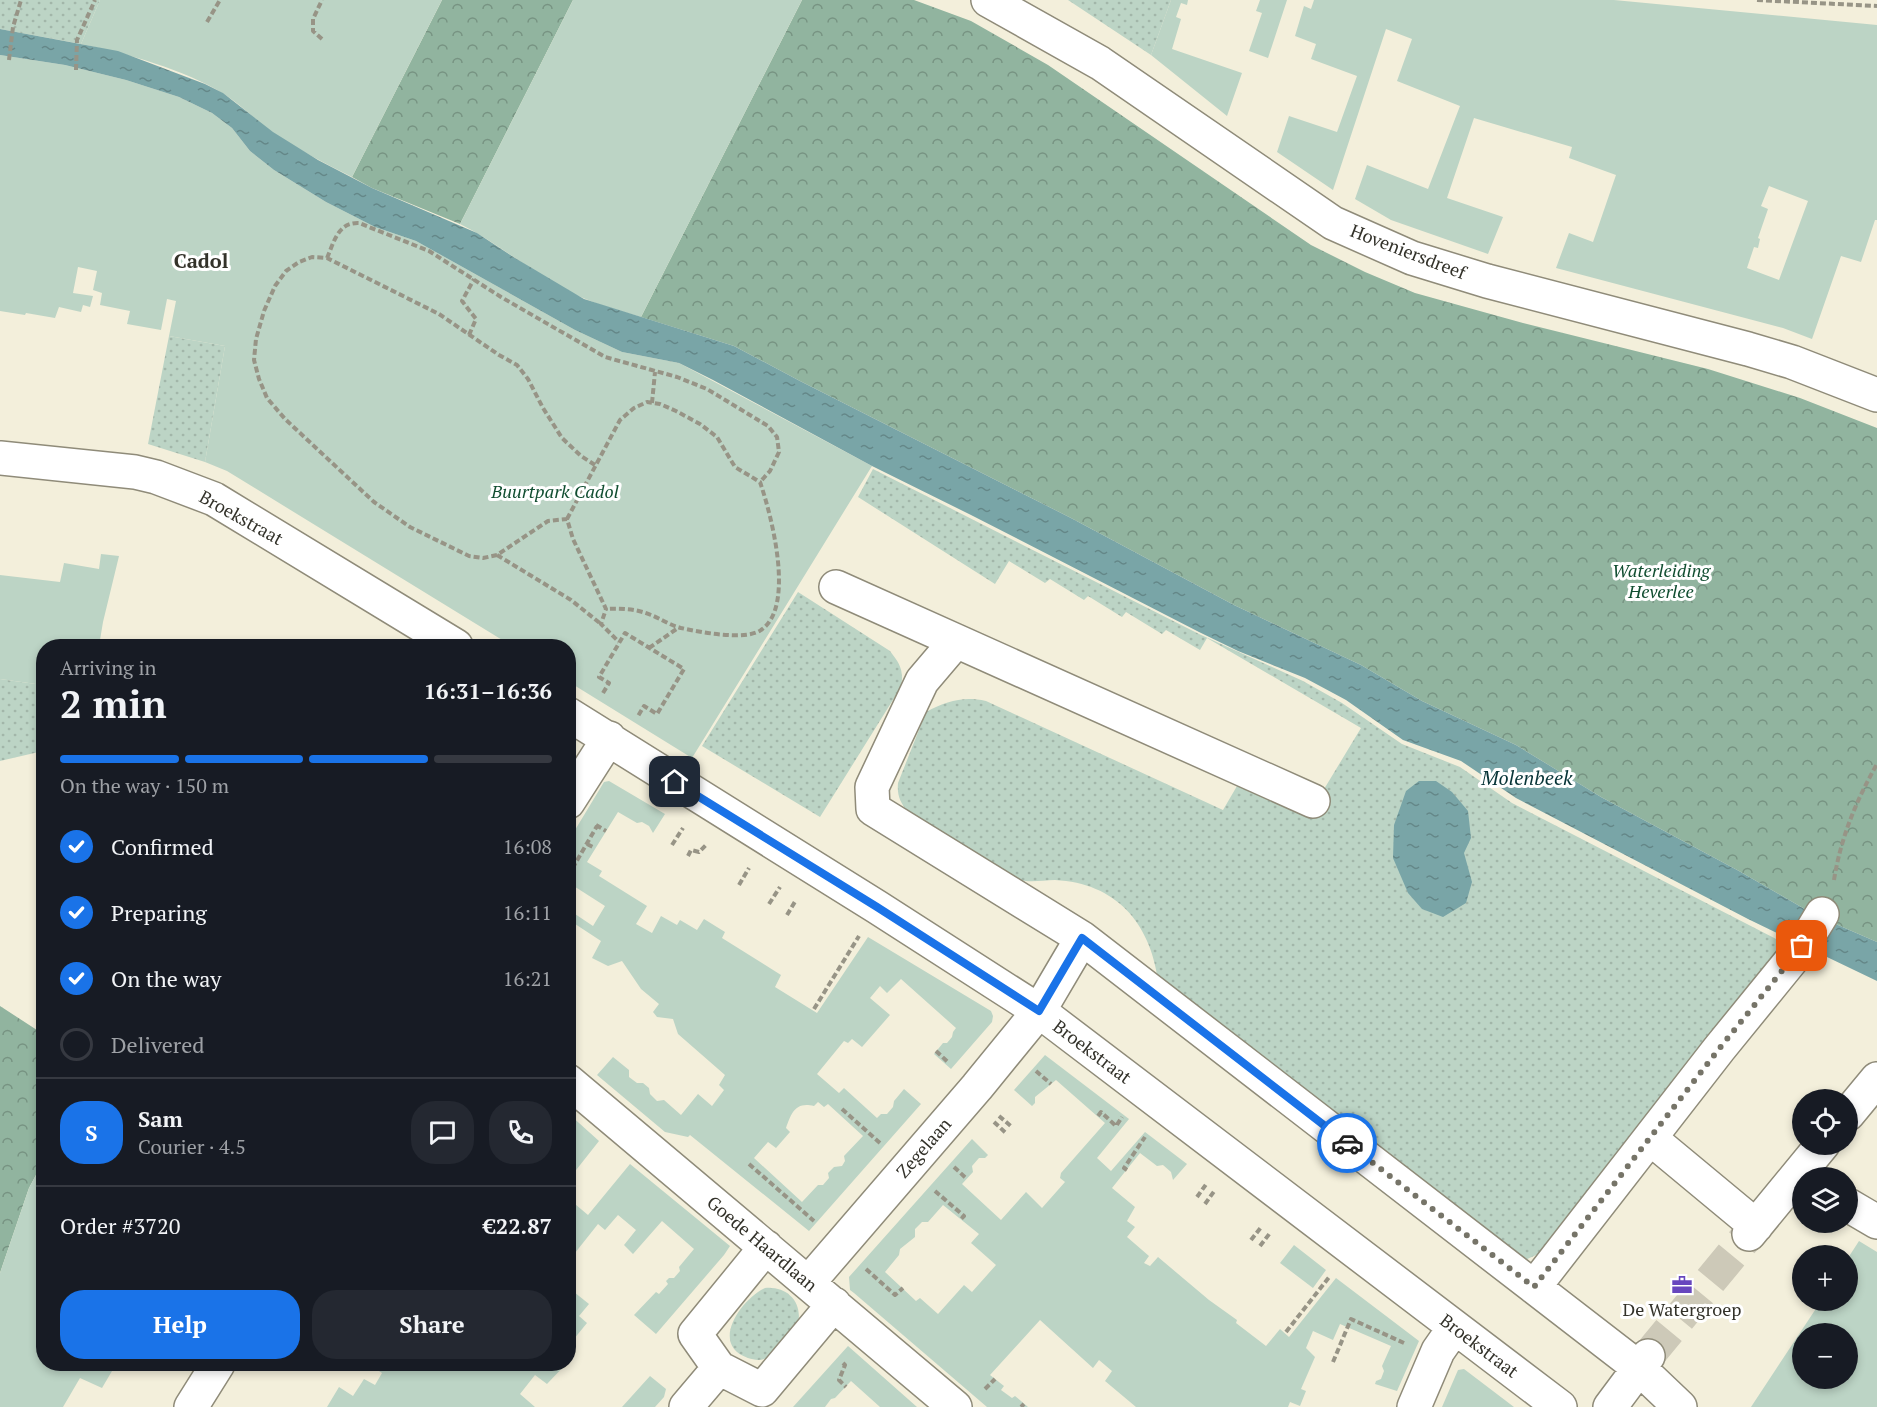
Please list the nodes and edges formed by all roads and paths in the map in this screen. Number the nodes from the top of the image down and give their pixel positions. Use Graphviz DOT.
graph roads {
  1 [pos="21,0"];
  2 [pos="94,0"];
  3 [pos="220,0"];
  4 [pos="322,0"];
  5 [pos="988,0"];
  6 [pos="1757,0"];
  7 [pos="1877,6"];
  8 [pos="207,22"];
  9 [pos="322,39"];
  10 [pos="9,60"];
  11 [pos="76,70"];
  12 [pos="327,258"];
  13 [pos="474,279"];
  14 [pos="469,335"];
  15 [pos="655,372"];
  16 [pos="1877,395"];
  17 [pos="652,403"];
  18 [pos="0,458"];
  19 [pos="595,465"];
  20 [pos="760,482"];
  21 [pos="567,519"];
  22 [pos="497,555"];
  23 [pos="836,587"];
  24 [pos="606,609"];
  25 [pos="601,624"];
  26 [pos="678,627"];
  27 [pos="444,639"];
  28 [pos="956,641"];
  29 [pos="619,642"];
  30 [pos="649,648"];
  31 [pos="596,730"];
  32 [pos="1877,764"];
  33 [pos="576,781"];
  34 [pos="1313,801"];
  35 [pos="684,825"];
  36 [pos="597,826"];
  37 [pos="708,841"];
  38 [pos="587,844"];
  39 [pos="672,845"];
  40 [pos="595,848"];
  41 [pos="688,856"];
  42 [pos="576,863"];
  43 [pos="750,866"];
  44 [pos="739,885"];
  45 [pos="780,886"];
  46 [pos="798,896"];
  47 [pos="769,904"];
  48 [pos="1822,914"];
  49 [pos="787,915"];
  50 [pos="862,932"];
  51 [pos="1082,938"];
  52 [pos="814,1009"];
  53 [pos="1039,1011"];
  54 [pos="576,1088"];
  55 [pos="842,1109"];
  56 [pos="1098,1116"];
  57 [pos="1122,1117"];
  58 [pos="1650,1138"];
  59 [pos="749,1164"];
  60 [pos="907,1167"];
  61 [pos="1205,1186"];
  62 [pos="1792,1186"];
  63 [pos="1214,1192"];
  64 [pos="1197,1197"];
  65 [pos="1205,1204"];
  66 [pos="1858,1211"];
  67 [pos="1877,1222"];
  68 [pos="1262,1226"];
  69 [pos="1271,1232"];
  70 [pos="1251,1240"];
  71 [pos="839,1245"];
  72 [pos="1260,1246"];
  73 [pos="766,1247"];
  74 [pos="1332,1274"];
  75 [pos="807,1283"];
  76 [pos="903,1288"];
  77 [pos="1543,1294"];
  78 [pos="834,1304"];
  79 [pos="1454,1328"];
  80 [pos="1375,1330"];
  81 [pos="1286,1332"];
  82 [pos="1371,1338"];
  83 [pos="1436,1357"];
  84 [pos="1333,1362"];
  85 [pos="1643,1362"];
  86 [pos="719,1368"];
  87 [pos="214,1371"];
  88 [pos="192,1407"];
  89 [pos="686,1407"];
  90 [pos="955,1407"];
  91 [pos="1414,1407"];
  92 [pos="1560,1407"];
  93 [pos="1610,1407"];
  94 [pos="1680,1407"];
  1 -- 10 [label="path"];
  2 -- 11 [label="path"];
  3 -- 8 [label="path"];
  4 -- 9 [label="path"];
  5 -- 16 [label="street, Hoveniersdreef"];
  6 -- 7 [label="path"];
  12 -- 13 [label="path"];
  12 -- 14 [label="path"];
  12 -- 22 [label="path"];
  13 -- 14 [label="path"];
  13 -- 15 [label="path"];
  14 -- 19 [label="path"];
  15 -- 17 [label="path"];
  15 -- 20 [label="path"];
  17 -- 19 [label="path"];
  17 -- 20 [label="path"];
  18 -- 27 [label="street, Broekstraat"];
  19 -- 21 [label="path"];
  20 -- 26 [label="path"];
  21 -- 22 [label="path"];
  21 -- 24 [label="path"];
  22 -- 25 [label="path"];
  23 -- 28 [label="street"];
  24 -- 25 [label="path"];
  24 -- 26 [label="path"];
  25 -- 29 [label="path"];
  26 -- 30 [label="path"];
  28 -- 34 [label="street"];
  28 -- 51 [label="street"];
  29 -- 30 [label="path"];
  29 -- 31 [label="path"];
  30 -- 31 [label="path"];
  31 -- 33 [label="street"];
  31 -- 53 [label="street, Broekstraat"];
  32 -- 48 [label="path"];
  35 -- 39 [label="path"];
  36 -- 38 [label="path"];
  37 -- 41 [label="path"];
  38 -- 40 [label="path"];
  38 -- 42 [label="path"];
  43 -- 44 [label="path"];
  45 -- 47 [label="path"];
  46 -- 49 [label="path"];
  48 -- 58 [label="street"];
  50 -- 52 [label="path"];
  51 -- 53 [label="street, Zegelaan"];
  51 -- 77 [label="street"];
  53 -- 60 [label="street, Zegelaan"];
  53 -- 79 [label="street, Broekstraat"];
  54 -- 73 [label="street, Goede Haardlaan"];
  55 -- 60 [label="path"];
  56 -- 57 [label="path"];
  58 -- 62 [label="street"];
  58 -- 77 [label="street"];
  59 -- 71 [label="path"];
  60 -- 71 [label="street, Zegelaan"];
  61 -- 64 [label="path"];
  63 -- 65 [label="path"];
  66 -- 67 [label="street"];
  68 -- 70 [label="path"];
  69 -- 72 [label="path"];
  71 -- 75 [label="street, Zegelaan"];
  71 -- 76 [label="path"];
  73 -- 75 [label="street, Goede Haardlaan"];
  73 -- 86 [label="street"];
  74 -- 81 [label="path"];
  75 -- 78 [label="street, Goede Haardlaan"];
  77 -- 85 [label="street"];
  78 -- 86 [label="street"];
  78 -- 90 [label="street, Goede Haardlaan"];
  79 -- 83 [label="street"];
  79 -- 92 [label="street, Broekstraat"];
  80 -- 82 [label="path"];
  80 -- 83 [label="path"];
  80 -- 84 [label="path"];
  83 -- 91 [label="street"];
  85 -- 93 [label="street"];
  85 -- 94 [label="street"];
  86 -- 89 [label="street"];
  87 -- 88 [label="street"];
}
